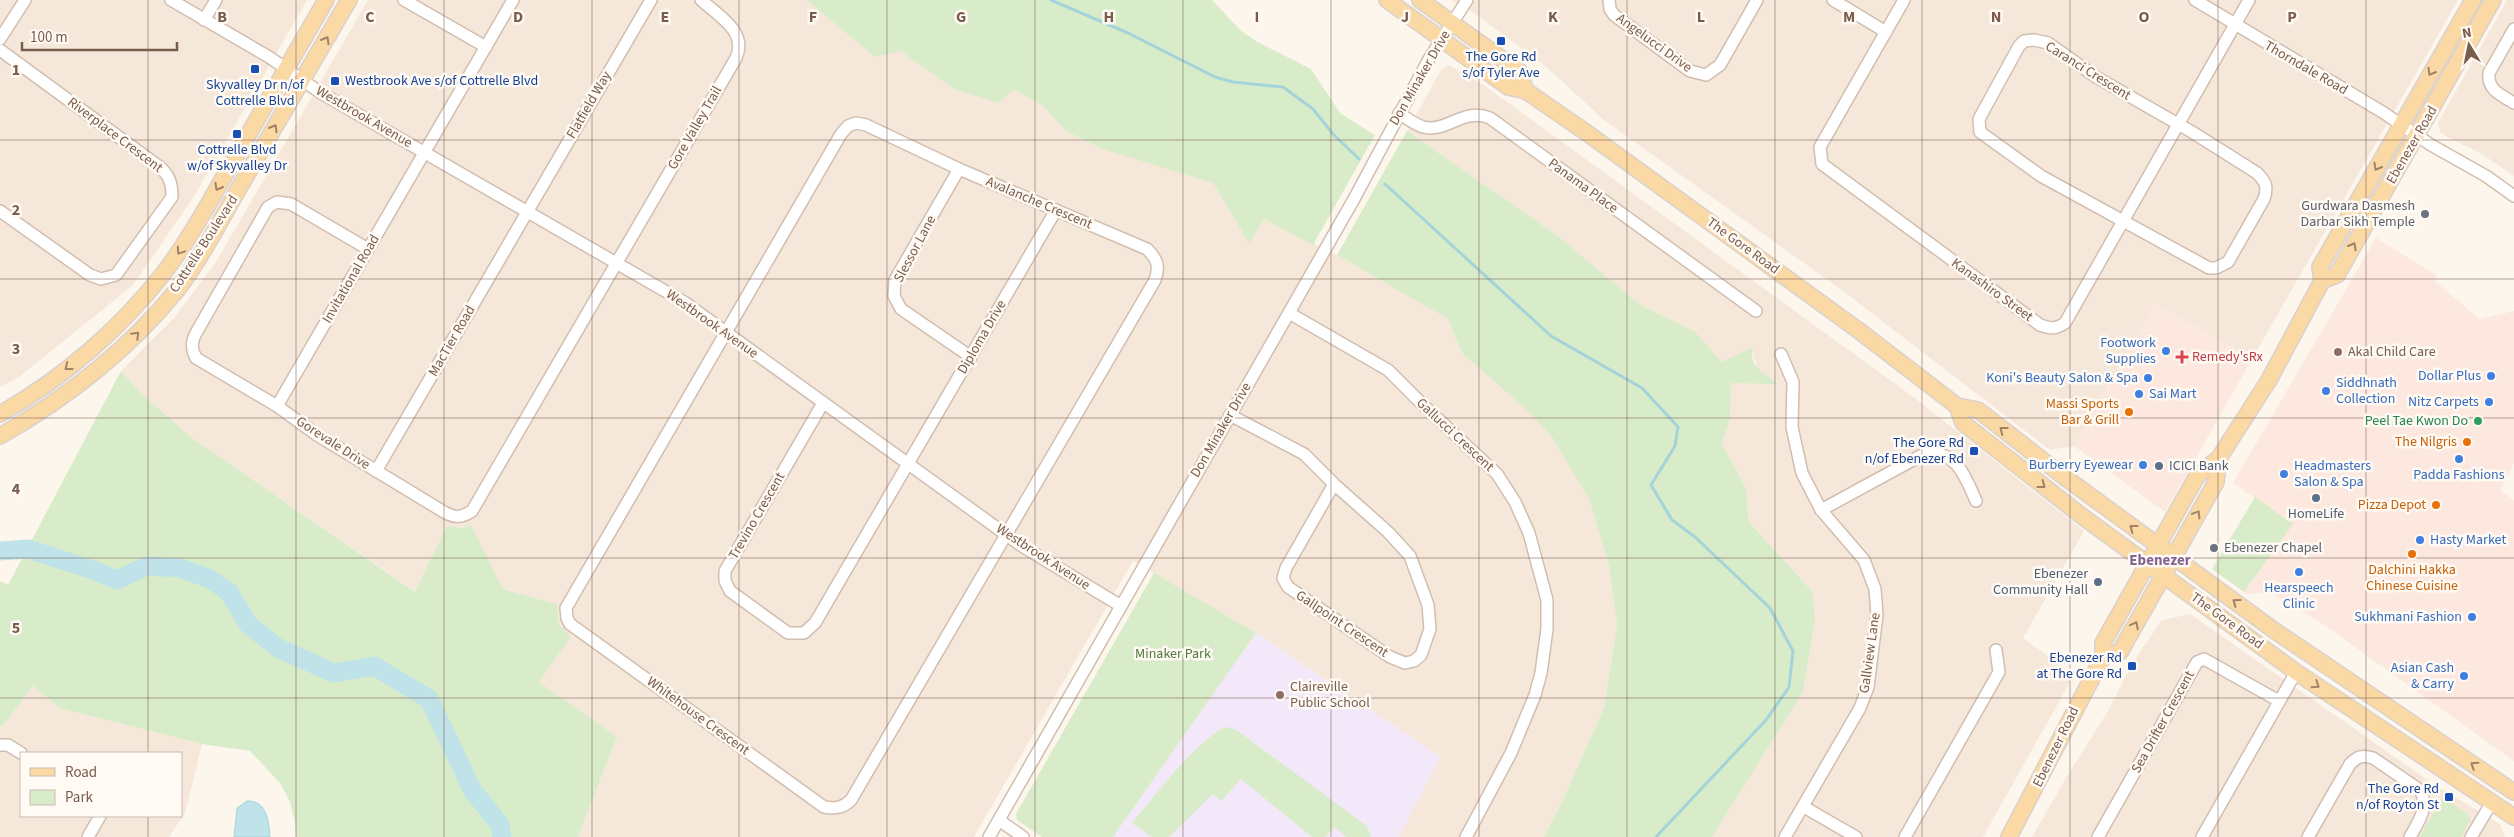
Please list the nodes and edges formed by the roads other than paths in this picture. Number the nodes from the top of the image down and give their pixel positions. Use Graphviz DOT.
graph roads {
  1 [pos="25,0"];
  2 [pos="171,0"];
  3 [pos="216,0"];
  4 [pos="326,0"];
  5 [pos="349,0"];
  6 [pos="404,0"];
  7 [pos="513,0"];
  8 [pos="651,0"];
  9 [pos="701,0"];
  10 [pos="1387,0"];
  11 [pos="1420,0"];
  12 [pos="1467,0"];
  13 [pos="1609,0"];
  14 [pos="1757,0"];
  15 [pos="1833,0"];
  16 [pos="1904,0"];
  17 [pos="2195,0"];
  18 [pos="2249,0"];
  19 [pos="2473,0"];
  20 [pos="2493,0"];
  21 [pos="204,20"];
  22 [pos="1452,23"];
  23 [pos="2235,25"];
  24 [pos="2514,29"];
  25 [pos="1886,32"];
  26 [pos="0,39"];
  27 [pos="1442,40"];
  28 [pos="486,47"];
  29 [pos="0,50"];
  30 [pos="286,69"];
  31 [pos="302,80"];
  32 [pos="1526,91"];
  33 [pos="2514,103"];
  34 [pos="1399,113"];
  35 [pos="2401,124"];
  36 [pos="2178,125"];
  37 [pos="2417,136"];
  38 [pos="425,151"];
  39 [pos="960,169"];
  40 [pos="2514,196"];
  41 [pos="528,210"];
  42 [pos="1056,210"];
  43 [pos="0,211"];
  44 [pos="2124,222"];
  45 [pos="368,249"];
  46 [pos="617,263"];
  47 [pos="2322,281"];
  48 [pos="1756,312"];
  49 [pos="1289,313"];
  50 [pos="725,332"];
  51 [pos="1781,354"];
  52 [pos="971,357"];
  53 [pos="823,403"];
  54 [pos="277,406"];
  55 [pos="1957,406"];
  56 [pos="0,414"];
  57 [pos="1230,415"];
  58 [pos="0,436"];
  59 [pos="2219,458"];
  60 [pos="908,464"];
  61 [pos="376,471"];
  62 [pos="1334,484"];
  63 [pos="1976,501"];
  64 [pos="1821,510"];
  65 [pos="1006,535"];
  66 [pos="2157,545"];
  67 [pos="2172,556"];
  68 [pos="2147,563"];
  69 [pos="2162,574"];
  70 [pos="1120,606"];
  71 [pos="1996,650"];
  72 [pos="2103,658"];
  73 [pos="2296,672"];
  74 [pos="2279,701"];
  75 [pos="0,745"];
  76 [pos="20,752"];
  77 [pos="2514,792"];
  78 [pos="2492,802"];
  79 [pos="1804,808"];
  80 [pos="99,817"];
  81 [pos="2514,817"];
  82 [pos="998,820"];
  83 [pos="88,837"];
  84 [pos="989,837"];
  85 [pos="1024,837"];
  86 [pos="1466,837"];
  87 [pos="1785,837"];
  88 [pos="1856,837"];
  89 [pos="1905,837"];
  90 [pos="2009,837"];
  91 [pos="2098,837"];
  92 [pos="2202,837"];
  93 [pos="2308,837"];
  94 [pos="2410,837"];
  95 [pos="2471,837"];
  1 -- 26 [label="street"];
  2 -- 21 [label="street, Westbrook Avenue"];
  3 -- 21 [label="street"];
  4 -- 30 [label="main road, Cottrelle Boulevard"];
  31 -- 5 [label="main road, Cottrelle Boulevard, one-way"];
  6 -- 28 [label="street"];
  7 -- 28 [label="street, Invitational Road"];
  8 -- 41 [label="street, Flatfield Way"];
  9 -- 46 [label="street, Gore Valley Trail"];
  10 -- 27 [label="main road, The Gore Road"];
  11 -- 22 [label="main road, The Gore Road"];
  12 -- 22 [label="street, Don Minaker Drive"];
  13 -- 14 [label="street, Angelucci Drive"];
  15 -- 25 [label="street"];
  16 -- 25 [label="street, Kanashiro Street"];
  17 -- 23 [label="street, Thorndale Road"];
  18 -- 23 [label="street, Kanashiro Street"];
  19 -- 35 [label="main road, Ebenezer Road, one-way"];
  20 -- 37 [label="main road, Ebenezer Road"];
  21 -- 30 [label="street, Westbrook Avenue"];
  22 -- 27 [label="street, Don Minaker Drive"];
  22 -- 32 [label="main road, The Gore Road"];
  23 -- 35 [label="street, Thorndale Road"];
  23 -- 36 [label="street, Kanashiro Street"];
  24 -- 33 [label="street"];
  25 -- 44 [label="street, Kanashiro Street"];
  27 -- 32 [label="main road, The Gore Road"];
  27 -- 34 [label="street, Don Minaker Drive"];
  28 -- 38 [label="street, Invitational Road"];
  29 -- 43 [label="street, Riverplace Crescent"];
  30 -- 31 [label="street, Westbrook Avenue"];
  30 -- 56 [label="main road, Cottrelle Boulevard, one-way"];
  31 -- 38 [label="street, Westbrook Avenue"];
  58 -- 31 [label="main road, Cottrelle Boulevard, one-way"];
  32 -- 55 [label="main road, The Gore Road"];
  34 -- 48 [label="street, Panama Place"];
  34 -- 49 [label="street, Don Minaker Drive"];
  35 -- 37 [label="street, Thorndale Road"];
  35 -- 47 [label="main road, Ebenezer Road, one-way"];
  36 -- 44 [label="street, Kanashiro Street"];
  36 -- 44 [label="street, Caranci Crescent"];
  36 -- 44 [label="street, Caranci Crescent"];
  37 -- 40 [label="street, Thorndale Road"];
  47 -- 37 [label="main road, Ebenezer Road, one-way"];
  38 -- 41 [label="street, Westbrook Avenue"];
  38 -- 45 [label="street, Invitational Road"];
  39 -- 42 [label="street, Avalanche Crescent"];
  39 -- 50 [label="street, Avalanche Crescent"];
  39 -- 52 [label="street, Slessor Lane"];
  41 -- 46 [label="street, Westbrook Avenue"];
  41 -- 61 [label="street, MacTier Road"];
  42 -- 52 [label="street, Diploma Drive"];
  42 -- 65 [label="street, Avalanche Crescent"];
  45 -- 54 [label="street, Invitational Road"];
  45 -- 54 [label="street, Gorevale Drive"];
  46 -- 50 [label="street, Westbrook Avenue"];
  46 -- 61 [label="street, Gorevale Drive"];
  47 -- 59 [label="main road, Ebenezer Road"];
  49 -- 57 [label="street, Don Minaker Drive"];
  49 -- 86 [label="street, Gallucci Crescent"];
  50 -- 53 [label="street, Westbrook Avenue"];
  50 -- 65 [label="street, Whitehouse Crescent"];
  51 -- 64 [label="street, Gallview Lane"];
  52 -- 60 [label="street, Diploma Drive"];
  53 -- 60 [label="street, Westbrook Avenue"];
  53 -- 60 [label="street, Trevino Crescent"];
  54 -- 61 [label="street, Gorevale Drive"];
  66 -- 55 [label="main road, The Gore Road, one-way"];
  55 -- 68 [label="main road, The Gore Road, one-way"];
  57 -- 62 [label="street, Gallpoint Crescent"];
  57 -- 70 [label="street, Don Minaker Drive"];
  59 -- 66 [label="main road, Ebenezer Road"];
  67 -- 59 [label="main road, Ebenezer Road, one-way"];
  60 -- 65 [label="street, Westbrook Avenue"];
  62 -- 62 [label="street, Gallpoint Crescent"];
  63 -- 64 [label="street"];
  64 -- 79 [label="street, Gallview Lane"];
  65 -- 70 [label="street, Westbrook Avenue"];
  66 -- 67 [label="main road, The Gore Road"];
  66 -- 68 [label="main road, Ebenezer Road"];
  67 -- 69 [label="main road, Ebenezer Road"];
  77 -- 67 [label="main road, The Gore Road, one-way"];
  68 -- 69 [label="main road, The Gore Road"];
  68 -- 72 [label="main road, Ebenezer Road"];
  72 -- 69 [label="main road, Ebenezer Road, one-way"];
  69 -- 73 [label="main road, The Gore Road"];
  70 -- 82 [label="street, Don Minaker Drive"];
  71 -- 89 [label="street"];
  72 -- 90 [label="main road, Ebenezer Road"];
  73 -- 74 [label="street"];
  73 -- 78 [label="main road, The Gore Road, one-way"];
  74 -- 91 [label="street, Sea Drifter Crescent"];
  74 -- 92 [label="street"];
  75 -- 76 [label="street"];
  78 -- 81 [label="main road, The Gore Road"];
  78 -- 95 [label="street"];
  79 -- 87 [label="street, Gallview Lane"];
  79 -- 88 [label="street"];
  80 -- 83 [label="street"];
  82 -- 84 [label="street, Don Minaker Drive"];
  82 -- 85 [label="street"];
  93 -- 94 [label="street"];
}
